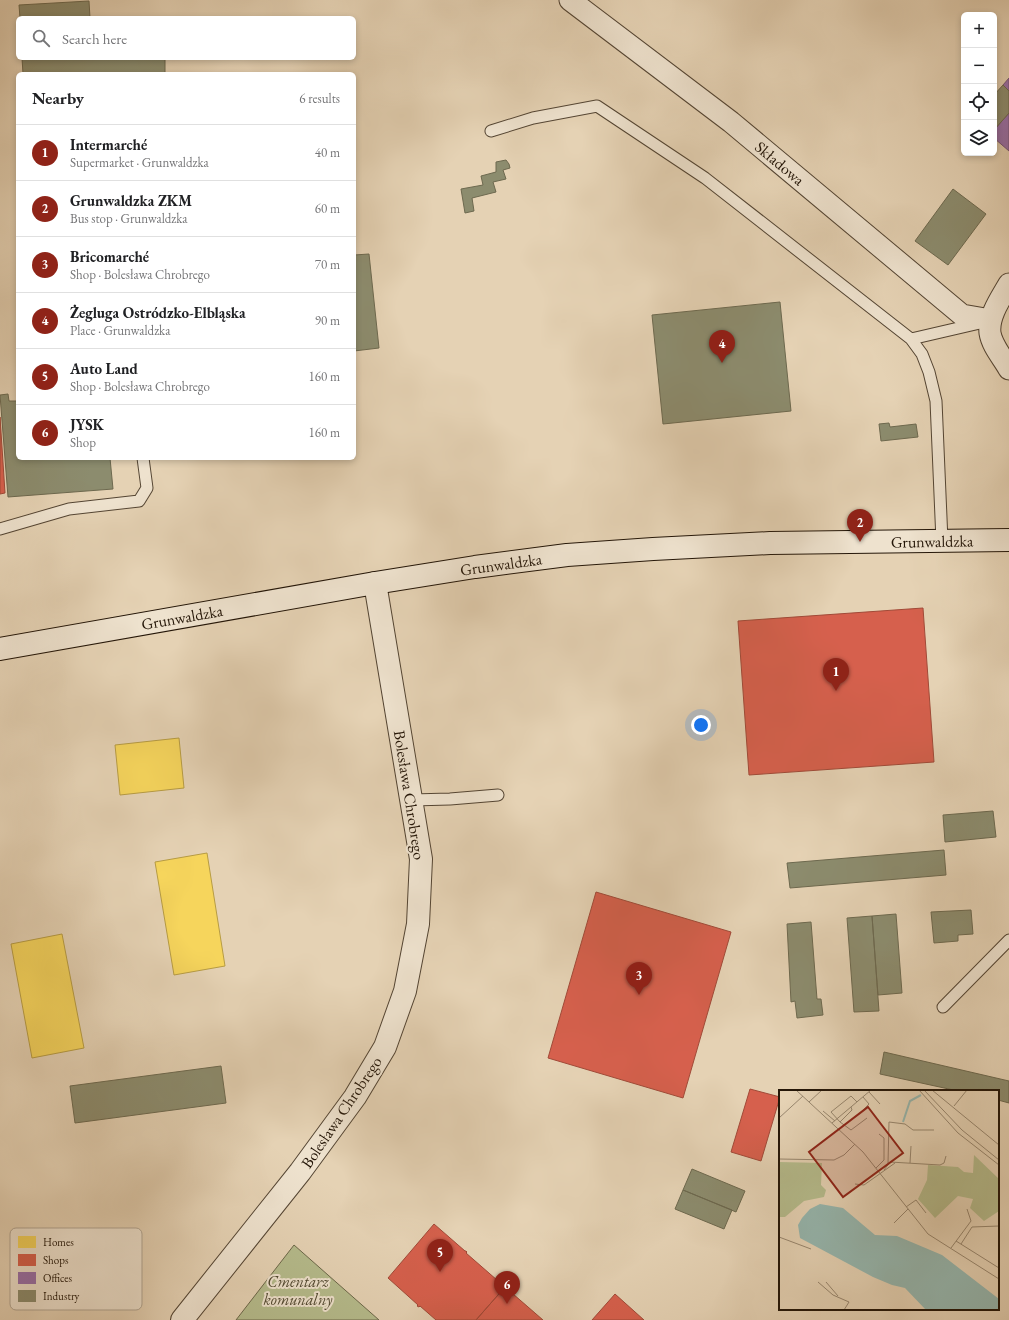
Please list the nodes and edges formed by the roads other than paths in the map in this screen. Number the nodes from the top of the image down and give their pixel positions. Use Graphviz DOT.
graph roads {
  1 [pos="570,0"];
  2 [pos="491,131"];
  3 [pos="1009,284"];
  4 [pos="999,310"];
  5 [pos="911,339"];
  6 [pos="1009,368"];
  7 [pos="143,460"];
  8 [pos="0,529"];
  9 [pos="1009,540"];
  10 [pos="942,541"];
  11 [pos="375,583"];
  12 [pos="0,649"];
  13 [pos="498,795"];
  14 [pos="412,800"];
  15 [pos="1009,940"];
  16 [pos="943,1007"];
  17 [pos="182,1320"];
  1 -- 4 [label="street, Składowa"];
  2 -- 5 [label="lane"];
  3 -- 4 [label="street"];
  4 -- 5 [label="lane"];
  4 -- 6 [label="street"];
  5 -- 10 [label="lane"];
  7 -- 8 [label="lane"];
  9 -- 10 [label="main road, Grunwaldzka"];
  10 -- 11 [label="main road, Grunwaldzka"];
  11 -- 12 [label="main road, Grunwaldzka"];
  11 -- 14 [label="main road, Bolesława Chrobrego"];
  13 -- 14 [label="lane"];
  14 -- 17 [label="main road, Bolesława Chrobrego"];
  15 -- 16 [label="lane"];
}
